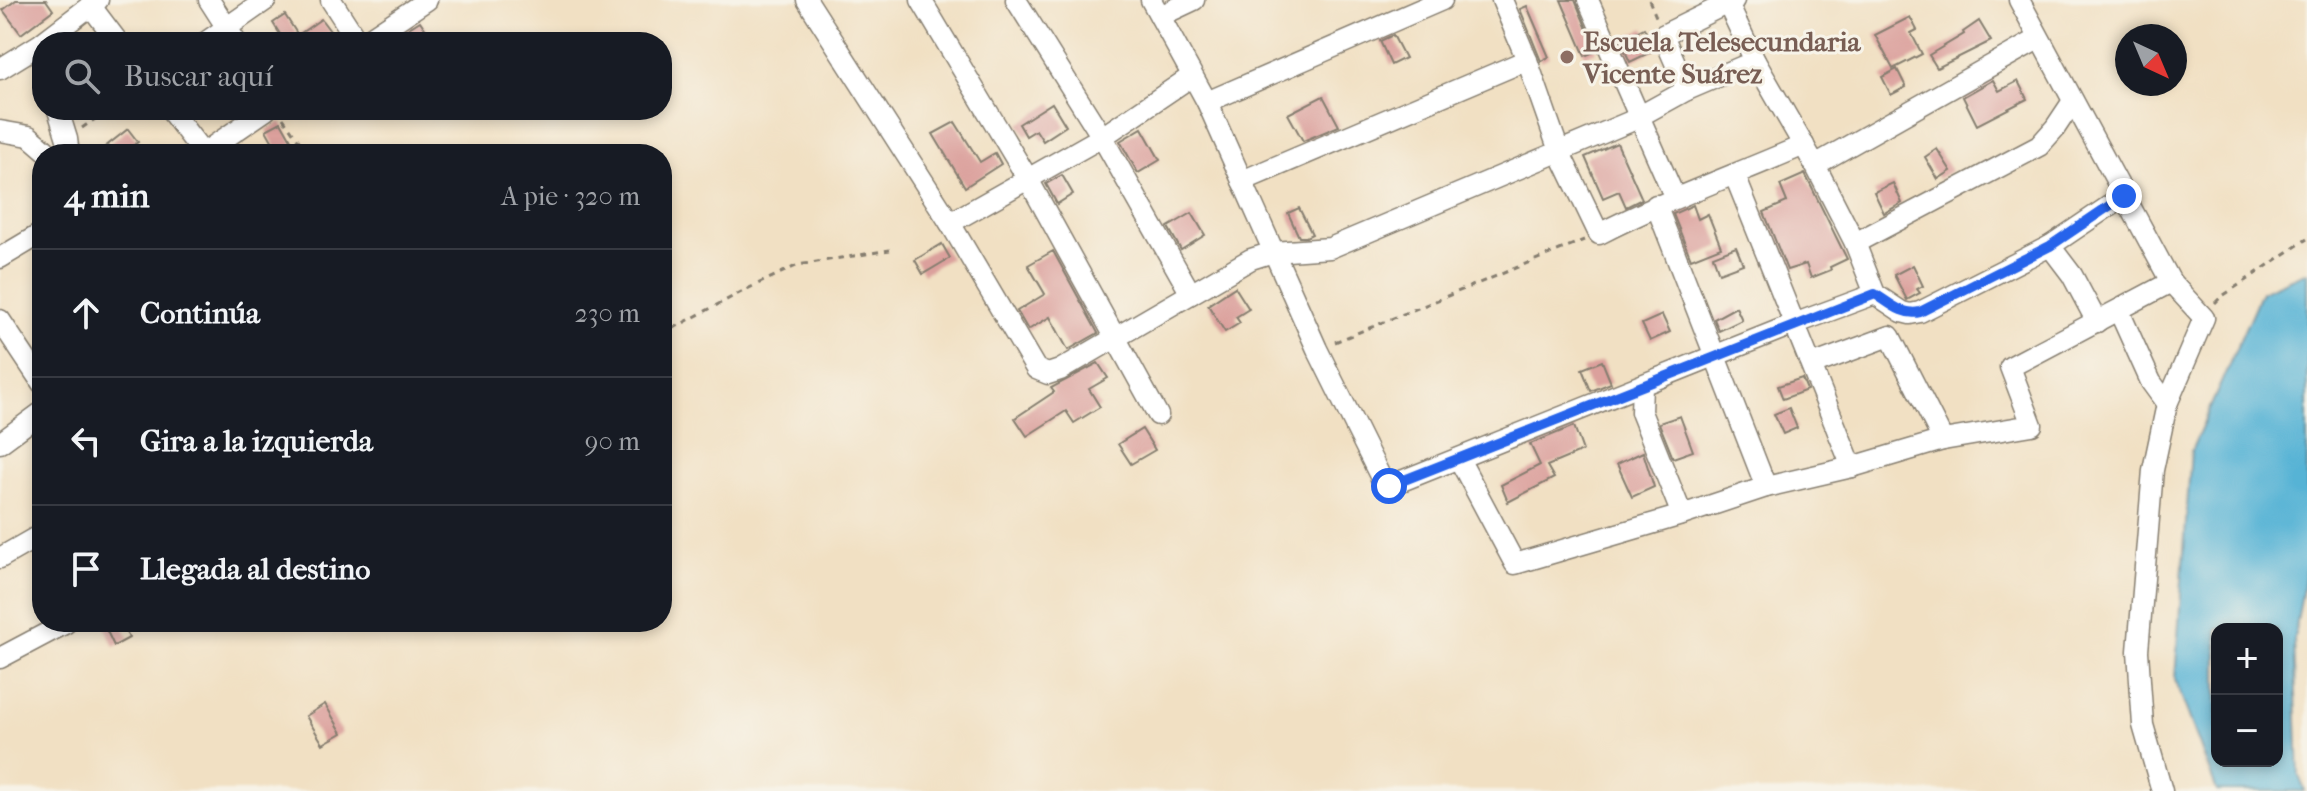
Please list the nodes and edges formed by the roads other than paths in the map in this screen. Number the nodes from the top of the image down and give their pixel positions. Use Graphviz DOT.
graph roads {
  1 [pos="209,0"];
  2 [pos="266,0"];
  3 [pos="331,0"];
  4 [pos="427,0"];
  5 [pos="807,0"];
  6 [pos="921,0"];
  7 [pos="1016,0"];
  8 [pos="1194,0"];
  9 [pos="1442,0"];
  10 [pos="1502,0"];
  11 [pos="1588,0"];
  12 [pos="2019,0"];
  13 [pos="1730,1"];
  14 [pos="94,2"];
  15 [pos="1156,8"];
  16 [pos="59,32"];
  17 [pos="112,32"];
  18 [pos="230,32"];
  19 [pos="235,32"];
  20 [pos="352,32"];
  21 [pos="379,32"];
  22 [pos="2038,39"];
  23 [pos="32,53"];
  24 [pos="1527,60"];
  25 [pos="1755,61"];
  26 [pos="0,69"];
  27 [pos="1192,76"];
  28 [pos="1687,90"];
  29 [pos="2073,101"];
  30 [pos="1207,102"];
  31 [pos="1639,116"];
  32 [pos="61,120"];
  33 [pos="178,120"];
  34 [pos="252,120"];
  35 [pos="0,131"];
  36 [pos="1102,137"];
  37 [pos="38,144"];
  38 [pos="67,144"];
  39 [pos="196,144"];
  40 [pos="217,144"];
  41 [pos="1804,145"];
  42 [pos="1559,151"];
  43 [pos="1815,165"];
  44 [pos="1735,176"];
  45 [pos="1028,179"];
  46 [pos="1242,181"];
  47 [pos="2124,196"];
  48 [pos="1666,201"];
  49 [pos="950,223"];
  50 [pos="32,239"];
  51 [pos="1855,243"];
  52 [pos="2050,246"];
  53 [pos="1273,252"];
  54 [pos="0,258"];
  55 [pos="2171,282"];
  56 [pos="1191,294"];
  57 [pos="1875,294"];
  58 [pos="2119,311"];
  59 [pos="0,320"];
  60 [pos="2097,322"];
  61 [pos="1794,324"];
  62 [pos="1114,339"];
  63 [pos="1715,355"];
  64 [pos="1812,365"];
  65 [pos="32,368"];
  66 [pos="1642,386"];
  67 [pos="2167,404"];
  68 [pos="1158,415"];
  69 [pos="32,419"];
  70 [pos="1943,440"];
  71 [pos="0,443"];
  72 [pos="1459,459"];
  73 [pos="1852,467"];
  74 [pos="1766,487"];
  75 [pos="1682,515"];
  76 [pos="32,540"];
  77 [pos="0,558"];
  78 [pos="49,632"];
  79 [pos="0,658"];
  80 [pos="2162,791"];
  1 -- 18 [label="street"];
  2 -- 19 [label="street"];
  3 -- 20 [label="street"];
  4 -- 21 [label="street"];
  5 -- 49 [label="street"];
  6 -- 45 [label="street"];
  7 -- 36 [label="street"];
  8 -- 15 [label="street"];
  9 -- 30 [label="street"];
  10 -- 24 [label="street"];
  11 -- 31 [label="street"];
  12 -- 22 [label="street"];
  13 -- 25 [label="street"];
  13 -- 28 [label="street"];
  14 -- 16 [label="street"];
  14 -- 17 [label="street"];
  15 -- 27 [label="street"];
  22 -- 29 [label="street"];
  22 -- 43 [label="street"];
  23 -- 26 [label="street"];
  24 -- 42 [label="street"];
  24 -- 46 [label="street"];
  25 -- 28 [label="street"];
  25 -- 41 [label="street"];
  27 -- 30 [label="street"];
  27 -- 36 [label="street"];
  28 -- 31 [label="street"];
  29 -- 47 [label="street"];
  29 -- 51 [label="street"];
  30 -- 46 [label="street"];
  31 -- 42 [label="street"];
  31 -- 48 [label="street"];
  32 -- 38 [label="street"];
  33 -- 39 [label="street"];
  34 -- 40 [label="street"];
  35 -- 37 [label="street"];
  36 -- 45 [label="street"];
  36 -- 56 [label="street"];
  41 -- 43 [label="street"];
  41 -- 44 [label="street"];
  42 -- 48 [label="street"];
  42 -- 53 [label="street"];
  43 -- 51 [label="street"];
  44 -- 48 [label="street"];
  44 -- 61 [label="street"];
  45 -- 49 [label="street"];
  45 -- 62 [label="street"];
  46 -- 53 [label="street"];
  47 -- 52 [label="street"];
  47 -- 55 [label="street"];
  48 -- 63 [label="street"];
  49 -- 62 [label="street"];
  50 -- 54 [label="street"];
  51 -- 57 [label="street"];
  52 -- 57 [label="street"];
  52 -- 60 [label="street"];
  53 -- 56 [label="street"];
  53 -- 72 [label="street"];
  55 -- 58 [label="street"];
  55 -- 67 [label="street"];
  56 -- 62 [label="street"];
  57 -- 61 [label="street"];
  58 -- 60 [label="street"];
  58 -- 67 [label="street"];
  59 -- 65 [label="street"];
  60 -- 70 [label="street"];
  61 -- 63 [label="street"];
  61 -- 64 [label="street"];
  62 -- 68 [label="street"];
  63 -- 66 [label="street"];
  63 -- 74 [label="street"];
  64 -- 70 [label="street"];
  64 -- 73 [label="street"];
  66 -- 72 [label="street"];
  66 -- 75 [label="street"];
  67 -- 80 [label="street"];
  69 -- 71 [label="street"];
  70 -- 73 [label="street"];
  72 -- 75 [label="street"];
  73 -- 74 [label="street"];
  74 -- 75 [label="street"];
  76 -- 77 [label="street"];
  78 -- 79 [label="street"];
}
